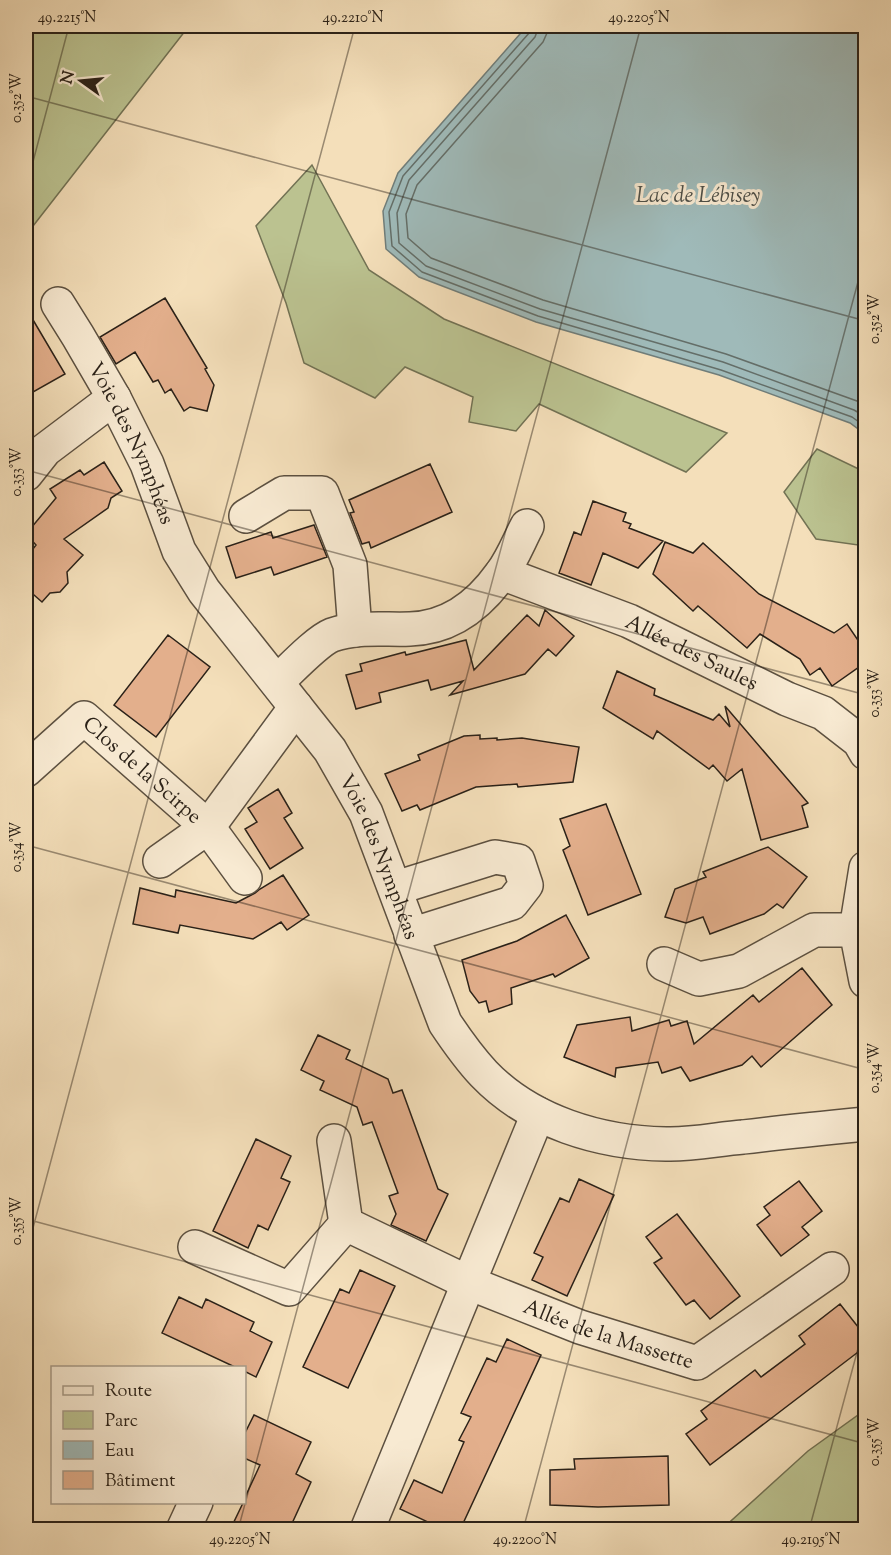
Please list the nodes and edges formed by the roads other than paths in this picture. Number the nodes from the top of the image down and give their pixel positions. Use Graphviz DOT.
graph roads {
  1 [pos="58,304"];
  2 [pos="114,398"];
  3 [pos="26,474"];
  4 [pos="246,516"];
  5 [pos="527,526"];
  6 [pos="502,573"];
  7 [pos="355,630"];
  8 [pos="286,694"];
  9 [pos="866,753"];
  10 [pos="26,770"];
  11 [pos="208,827"];
  12 [pos="160,861"];
  13 [pos="866,868"];
  14 [pos="244,879"];
  15 [pos="396,888"];
  16 [pos="856,930"];
  17 [pos="411,935"];
  18 [pos="664,964"];
  19 [pos="866,981"];
  20 [pos="538,1114"];
  21 [pos="866,1124"];
  22 [pos="334,1141"];
  23 [pos="346,1224"];
  24 [pos="195,1247"];
  25 [pos="832,1269"];
  26 [pos="469,1283"];
  27 [pos="196,1504"];
  28 [pos="183,1530"];
  29 [pos="367,1530"];
  1 -- 2 [label="street, Voie des Nymphéas"];
  2 -- 3 [label="street"];
  2 -- 8 [label="street, Voie des Nymphéas"];
  4 -- 7 [label="street"];
  5 -- 6 [label="street"];
  6 -- 7 [label="street"];
  6 -- 9 [label="street, Allée des Saules"];
  7 -- 8 [label="street"];
  8 -- 11 [label="street, Clos de la Scirpe"];
  8 -- 15 [label="street, Voie des Nymphéas"];
  10 -- 11 [label="street, Clos de la Scirpe"];
  11 -- 12 [label="street, Clos de la Scirpe"];
  11 -- 14 [label="street, Clos de la Scirpe"];
  13 -- 16 [label="street"];
  15 -- 17 [label="street, Voie des Nymphéas"];
  15 -- 17 [label="street"];
  16 -- 18 [label="street"];
  16 -- 19 [label="street"];
  17 -- 20 [label="street, Voie des Nymphéas"];
  20 -- 21 [label="street, Voie des Nymphéas"];
  20 -- 26 [label="street"];
  22 -- 23 [label="street"];
  23 -- 24 [label="street"];
  23 -- 26 [label="street, Allée de la Massette"];
  25 -- 26 [label="street, Allée de la Massette"];
  26 -- 29 [label="street"];
  27 -- 28 [label="street"];
}
